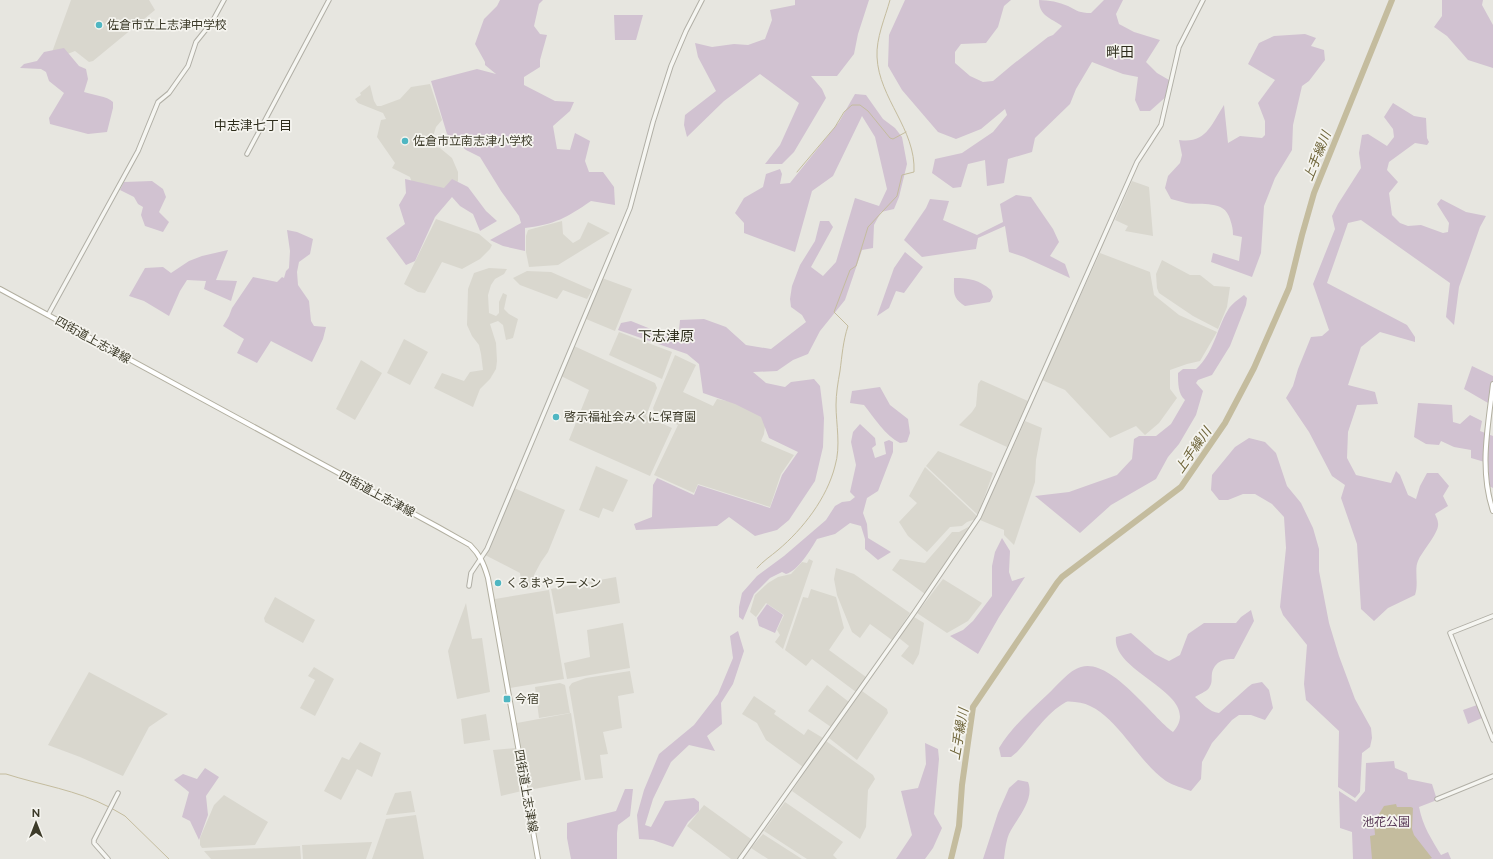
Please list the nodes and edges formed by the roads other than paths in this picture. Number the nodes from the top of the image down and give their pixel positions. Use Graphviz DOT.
graph roads {
  1 [pos="224,0"];
  2 [pos="329,0"];
  3 [pos="702,0"];
  4 [pos="1203,0"];
  5 [pos="247,154"];
  6 [pos="0,289"];
  7 [pos="48,315"];
  8 [pos="1493,384"];
  9 [pos="1493,511"];
  10 [pos="481,557"];
  11 [pos="469,586"];
  12 [pos="1493,616"];
  13 [pos="1493,740"];
  14 [pos="1493,776"];
  15 [pos="118,793"];
  16 [pos="1437,799"];
  17 [pos="108,859"];
  18 [pos="538,859"];
  19 [pos="740,859"];
  1 -- 7 [label="street"];
  2 -- 5 [label="street"];
  3 -- 10 [label="street"];
  4 -- 19 [label="street"];
  6 -- 7 [label="main road, 四街道上志津線"];
  7 -- 10 [label="main road, 四街道上志津線"];
  8 -- 9 [label="main road"];
  10 -- 11 [label="street"];
  10 -- 18 [label="main road, 四街道上志津線"];
  12 -- 13 [label="street"];
  14 -- 16 [label="street"];
  15 -- 17 [label="street"];
}
